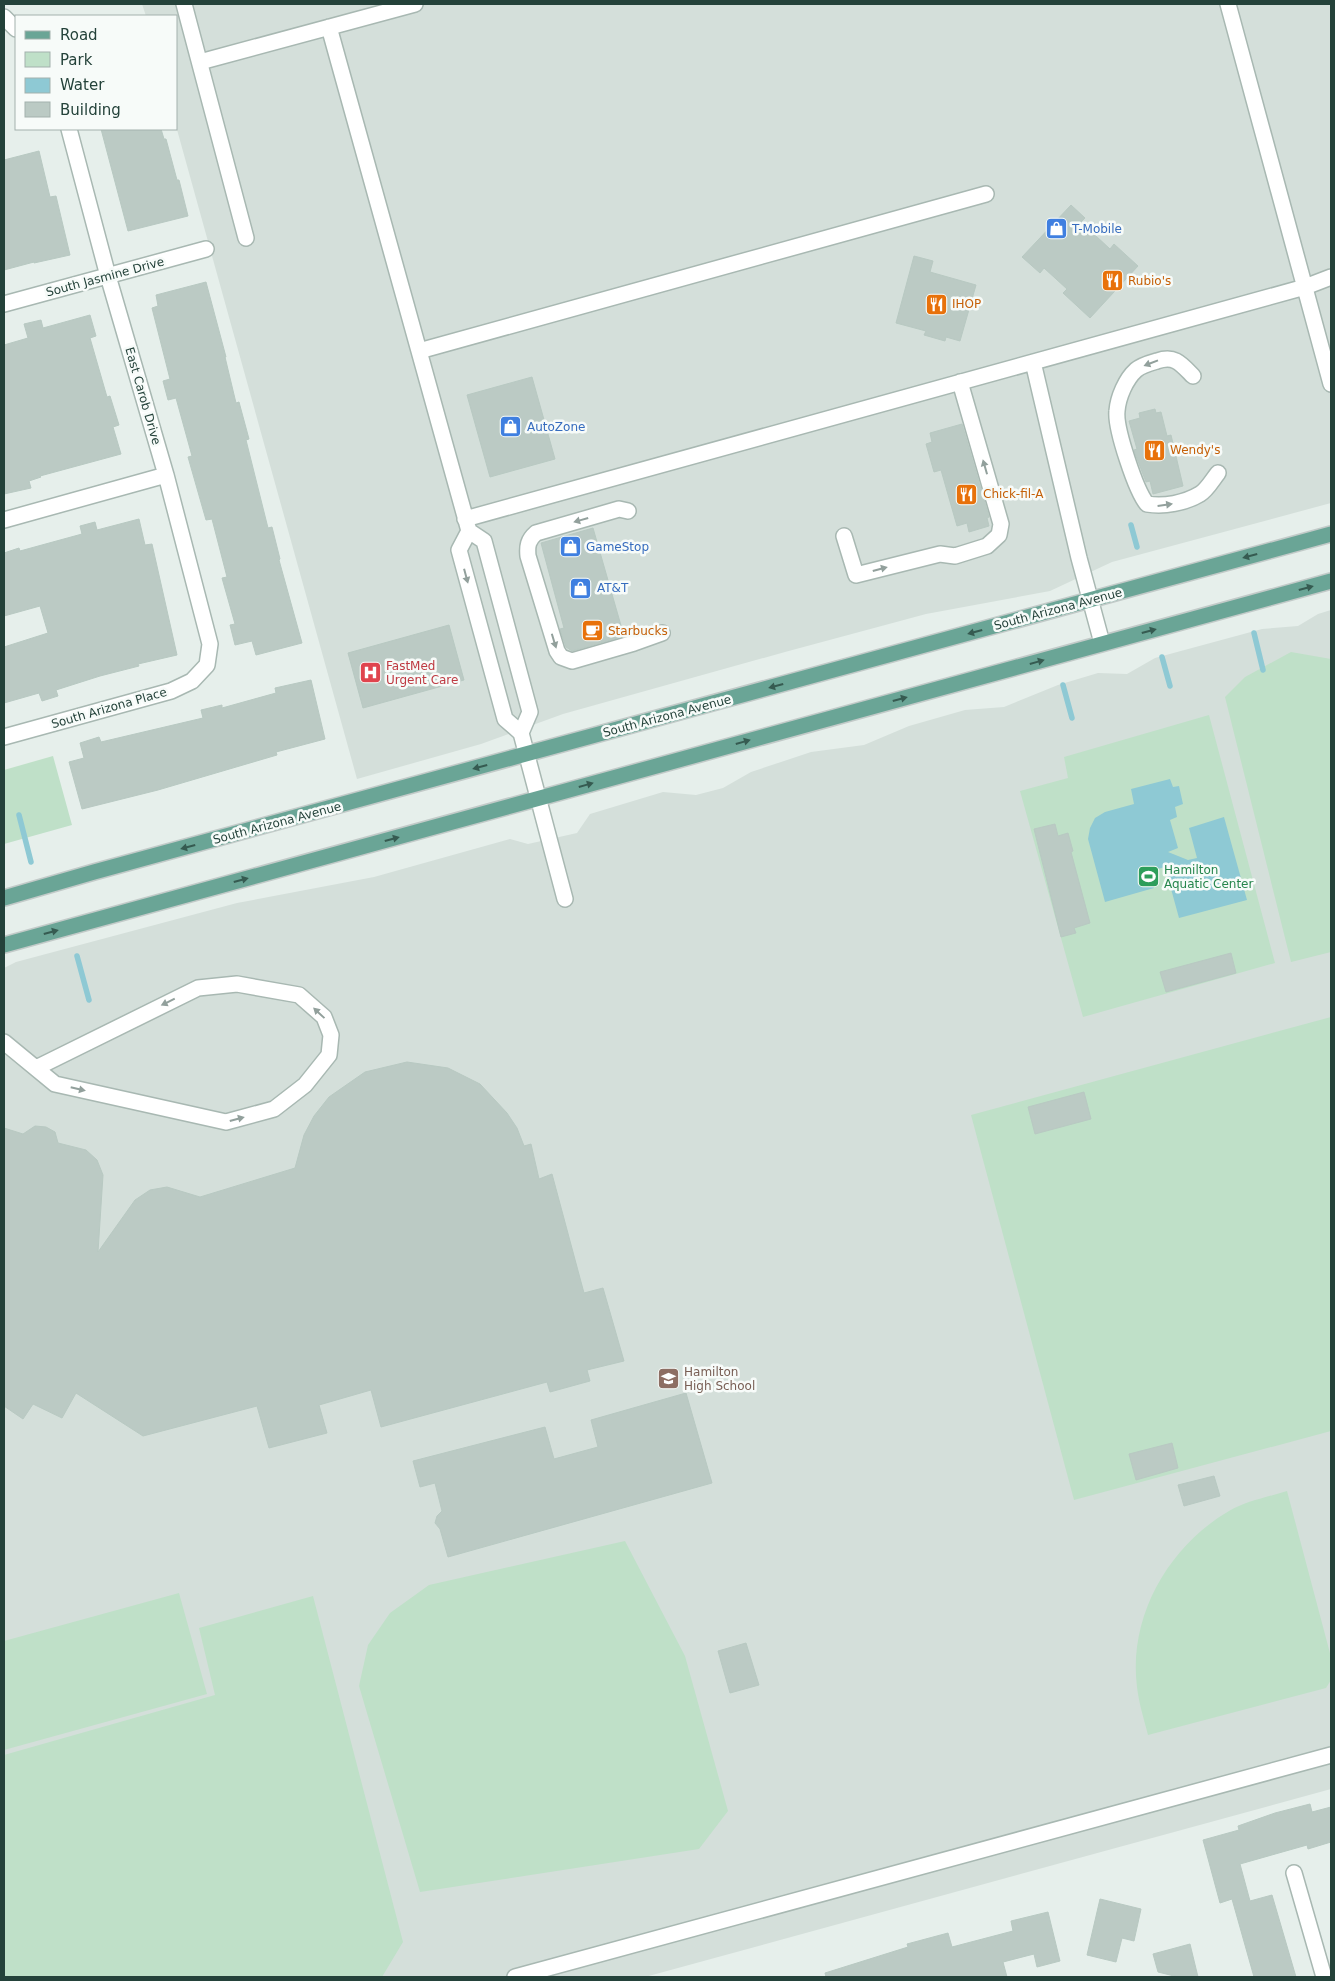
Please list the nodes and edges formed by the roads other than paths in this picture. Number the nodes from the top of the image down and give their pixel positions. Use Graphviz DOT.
graph roads {
  1 [pos="184,4"];
  2 [pos="415,4"];
  3 [pos="1228,4"];
  4 [pos="4,17"];
  5 [pos="329,27"];
  6 [pos="15,28"];
  7 [pos="200,62"];
  8 [pos="70,130"];
  9 [pos="986,194"];
  10 [pos="246,238"];
  11 [pos="206,250"];
  12 [pos="108,276"];
  13 [pos="1331,277"];
  14 [pos="1305,287"];
  15 [pos="4,304"];
  16 [pos="419,351"];
  17 [pos="1033,362"];
  18 [pos="1193,376"];
  19 [pos="960,382"];
  20 [pos="1331,384"];
  21 [pos="1218,473"];
  22 [pos="166,475"];
  23 [pos="628,511"];
  24 [pos="4,520"];
  25 [pos="467,525"];
  26 [pos="1331,534"];
  27 [pos="844,536"];
  28 [pos="1331,581"];
  29 [pos="1090,600"];
  30 [pos="662,633"];
  31 [pos="1102,644"];
  32 [pos="207,664"];
  33 [pos="521,732"];
  34 [pos="4,737"];
  35 [pos="527,754"];
  36 [pos="539,798"];
  37 [pos="4,898"];
  38 [pos="565,899"];
  39 [pos="4,945"];
  40 [pos="4,1042"];
  41 [pos="36,1068"];
  42 [pos="1331,1755"];
  43 [pos="1294,1873"];
  44 [pos="1331,1976"];
  45 [pos="515,1977"];
  46 [pos="1325,1977"];
  1 -- 7 [label="street"];
  2 -- 5 [label="street"];
  3 -- 14 [label="street"];
  4 -- 6 [label="street"];
  5 -- 7 [label="street"];
  5 -- 16 [label="street"];
  7 -- 10 [label="street"];
  8 -- 12 [label="street, East Carob Drive"];
  9 -- 16 [label="street"];
  11 -- 12 [label="street, South Jasmine Drive"];
  12 -- 15 [label="street, South Jasmine Drive"];
  12 -- 22 [label="street, East Carob Drive"];
  13 -- 14 [label="street"];
  14 -- 17 [label="street"];
  14 -- 20 [label="street"];
  16 -- 25 [label="street"];
  17 -- 19 [label="street"];
  17 -- 29 [label="street"];
  18 -- 21 [label="street, one-way"];
  19 -- 25 [label="street"];
  27 -- 19 [label="street, one-way"];
  22 -- 24 [label="street"];
  22 -- 32 [label="street, East Carob Drive"];
  23 -- 30 [label="street, one-way"];
  25 -- 33 [label="street, one-way"];
  25 -- 33 [label="street"];
  26 -- 29 [label="main road, South Arizona Avenue, one-way"];
  31 -- 28 [label="main road, one-way"];
  29 -- 31 [label="street"];
  29 -- 35 [label="main road, South Arizona Avenue, one-way"];
  36 -- 31 [label="main road, one-way"];
  32 -- 34 [label="street, South Arizona Place"];
  33 -- 35 [label="street"];
  35 -- 36 [label="street"];
  35 -- 37 [label="main road, South Arizona Avenue, one-way"];
  36 -- 38 [label="street"];
  39 -- 36 [label="main road, one-way"];
  40 -- 41 [label="street"];
  41 -- 41 [label="street, one-way"];
  42 -- 45 [label="street"];
  43 -- 46 [label="street"];
  44 -- 46 [label="street"];
}
